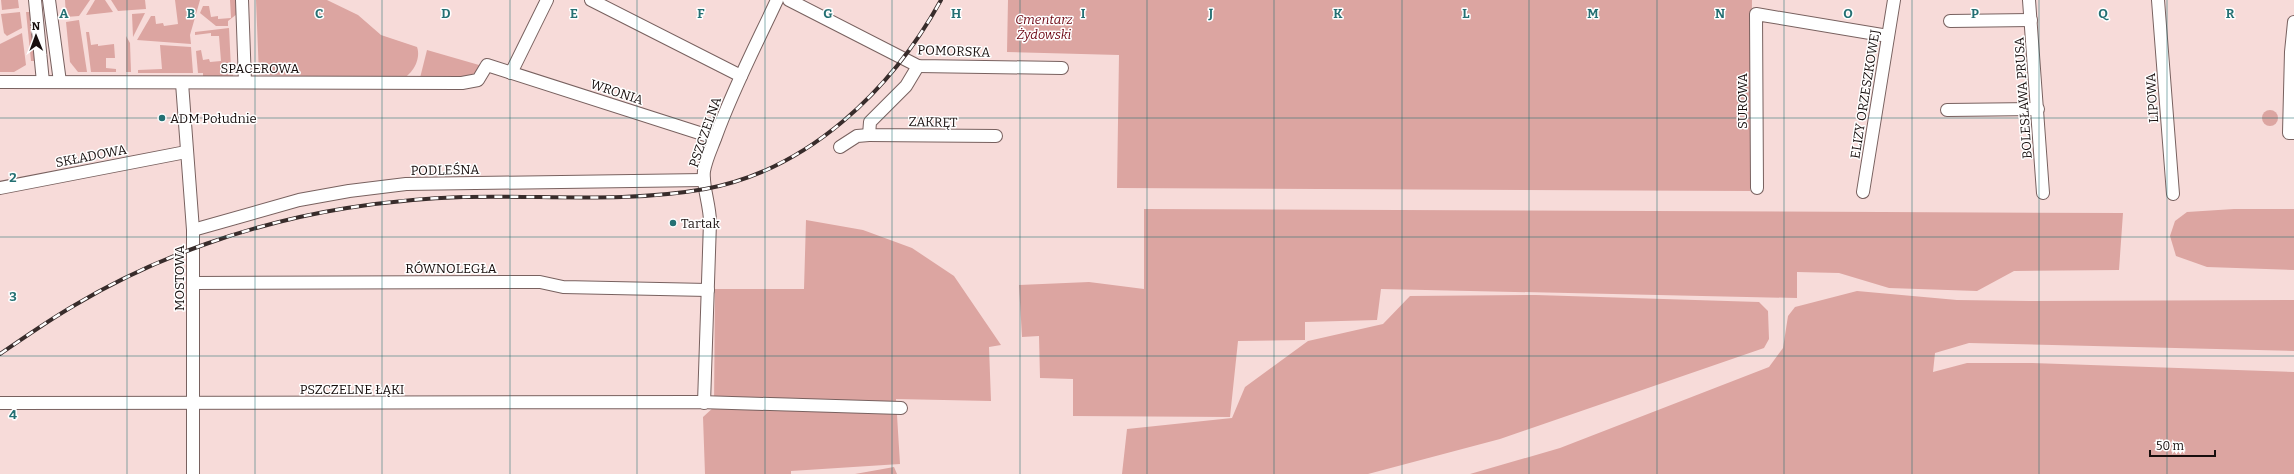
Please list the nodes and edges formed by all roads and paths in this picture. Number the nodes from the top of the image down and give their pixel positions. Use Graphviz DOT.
graph roads {
  1 [pos="35,0"];
  2 [pos="49,0"];
  3 [pos="242,0"];
  4 [pos="547,0"];
  5 [pos="591,0"];
  6 [pos="777,0"];
  7 [pos="789,0"];
  8 [pos="1894,0"];
  9 [pos="2029,0"];
  10 [pos="2158,0"];
  11 [pos="2031,20"];
  12 [pos="1950,21"];
  13 [pos="2294,22"];
  14 [pos="1888,36"];
  15 [pos="918,66"];
  16 [pos="1062,68"];
  17 [pos="511,73"];
  18 [pos="741,76"];
  19 [pos="0,82"];
  20 [pos="43,82"];
  21 [pos="60,82"];
  22 [pos="245,82"];
  23 [pos="182,83"];
  24 [pos="2038,109"];
  25 [pos="1946,110"];
  26 [pos="2294,133"];
  27 [pos="869,135"];
  28 [pos="996,136"];
  29 [pos="715,138"];
  30 [pos="840,147"];
  31 [pos="186,152"];
  32 [pos="704,180"];
  33 [pos="0,188"];
  34 [pos="1756,188"];
  35 [pos="1863,192"];
  36 [pos="2043,193"];
  37 [pos="2173,194"];
  38 [pos="193,230"];
  39 [pos="193,283"];
  40 [pos="708,290"];
  41 [pos="0,403"];
  42 [pos="704,403"];
  43 [pos="194,404"];
  44 [pos="901,408"];
  45 [pos="193,474"];
  1 -- 20 [label="street"];
  2 -- 21 [label="street"];
  3 -- 22 [label="street"];
  4 -- 17 [label="street"];
  5 -- 18 [label="street"];
  6 -- 18 [label="street, PSZCZELNA"];
  7 -- 15 [label="street, POMORSKA"];
  8 -- 14 [label="street, ELIZY ORZESZKOWEJ"];
  9 -- 11 [label="street, BOLESŁAWA PRUSA"];
  10 -- 37 [label="street, LIPOWA"];
  11 -- 12 [label="street"];
  11 -- 24 [label="street, BOLESŁAWA PRUSA"];
  13 -- 26 [label="street"];
  14 -- 34 [label="street, SUROWA"];
  14 -- 35 [label="street, ELIZY ORZESZKOWEJ"];
  15 -- 16 [label="street, POMORSKA"];
  15 -- 27 [label="street"];
  17 -- 22 [label="street, SPACEROWA"];
  17 -- 29 [label="street, WRONIA"];
  18 -- 29 [label="street, PSZCZELNA"];
  19 -- 20 [label="street, SPACEROWA"];
  20 -- 21 [label="street, SPACEROWA"];
  21 -- 23 [label="street, SPACEROWA"];
  22 -- 23 [label="street, SPACEROWA"];
  23 -- 31 [label="street, MOSTOWA"];
  24 -- 25 [label="street"];
  24 -- 36 [label="street, BOLESŁAWA PRUSA"];
  27 -- 28 [label="street, ZAKRĘT"];
  27 -- 30 [label="street, ZAKRĘT"];
  29 -- 32 [label="street, PSZCZELNA"];
  31 -- 33 [label="street, SKŁADOWA"];
  31 -- 38 [label="street, MOSTOWA"];
  32 -- 38 [label="street, PODLEŚNA"];
  32 -- 40 [label="street, PSZCZELNA"];
  38 -- 39 [label="street, MOSTOWA"];
  39 -- 40 [label="street, RÓWNOLEGŁA"];
  39 -- 43 [label="street, MOSTOWA"];
  40 -- 42 [label="street, PSZCZELNA"];
  41 -- 43 [label="street, PSZCZELNE ŁĄKI"];
  42 -- 43 [label="street, PSZCZELNE ŁĄKI"];
  42 -- 44 [label="street, PSZCZELNE ŁĄKI"];
  43 -- 45 [label="street, MOSTOWA"];
}
